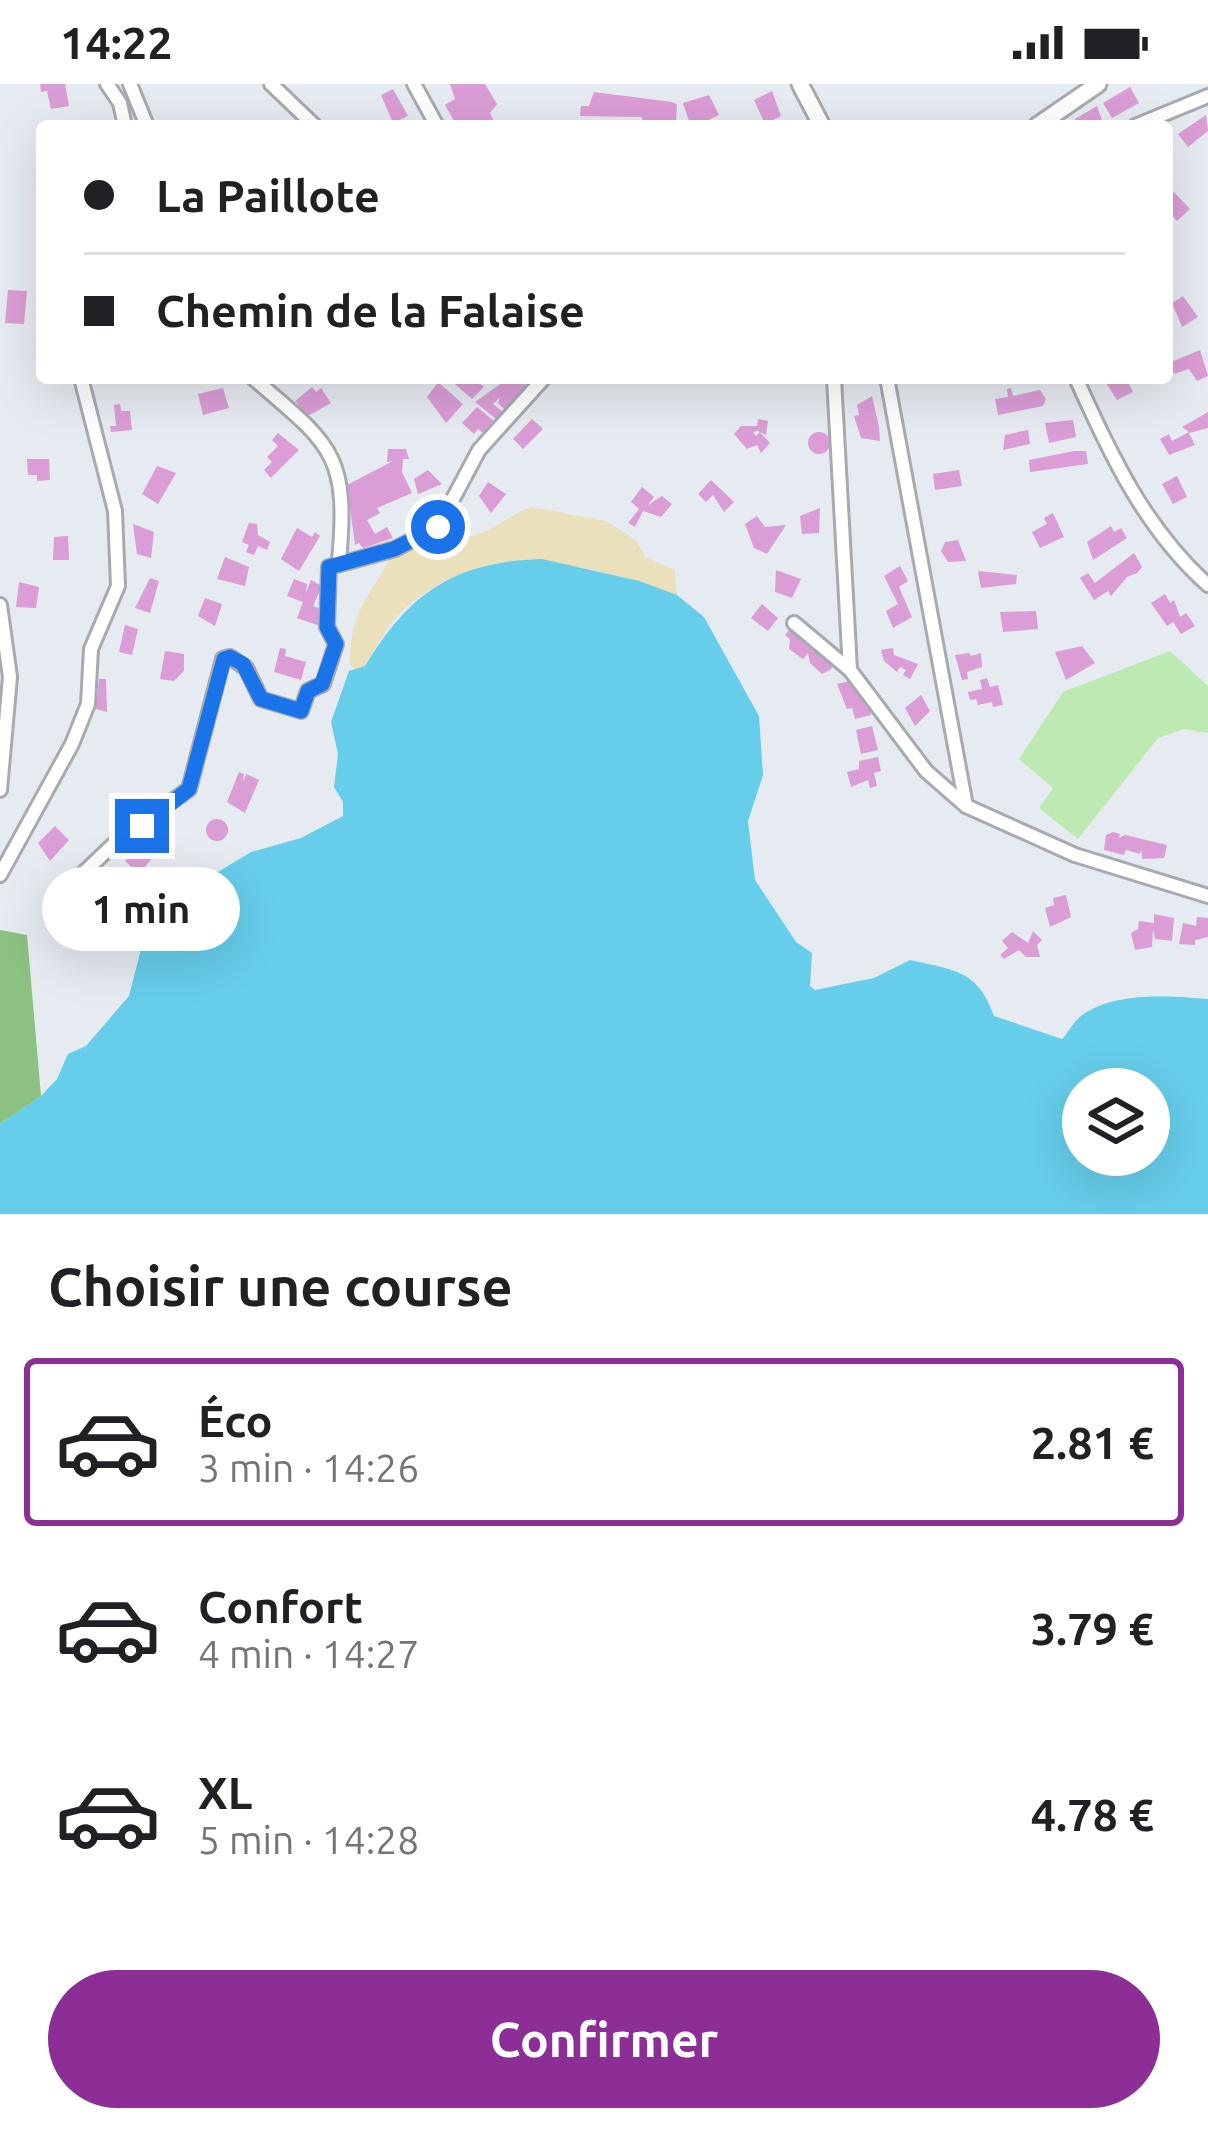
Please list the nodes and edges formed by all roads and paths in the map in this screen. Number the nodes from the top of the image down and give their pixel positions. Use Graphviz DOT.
graph roads {
  1 [pos="107,84"];
  2 [pos="130,84"];
  3 [pos="271,84"];
  4 [pos="414,84"];
  5 [pos="800,84"];
  6 [pos="1098,84"];
  7 [pos="1208,97"];
  8 [pos="124,120"];
  9 [pos="145,120"];
  10 [pos="309,120"];
  11 [pos="434,120"];
  12 [pos="819,120"];
  13 [pos="1046,120"];
  14 [pos="1150,120"];
  15 [pos="83,384"];
  16 [pos="260,384"];
  17 [pos="539,384"];
  18 [pos="834,384"];
  19 [pos="888,384"];
  20 [pos="1079,384"];
  21 [pos="334,564"];
  22 [pos="1208,585"];
  23 [pos="0,605"];
  24 [pos="794,623"];
  25 [pos="850,670"];
  26 [pos="0,790"];
  27 [pos="966,806"];
  28 [pos="0,875"];
  29 [pos="77,879"];
  30 [pos="1208,896"];
  1 -- 8 [label="street"];
  2 -- 9 [label="street"];
  3 -- 10 [label="street"];
  4 -- 11 [label="street"];
  5 -- 12 [label="street"];
  6 -- 13 [label="street"];
  7 -- 14 [label="street"];
  15 -- 28 [label="street"];
  16 -- 21 [label="street"];
  17 -- 21 [label="street"];
  18 -- 25 [label="street"];
  19 -- 27 [label="street"];
  20 -- 22 [label="street"];
  21 -- 29 [label="street"];
  23 -- 26 [label="street"];
  24 -- 25 [label="street"];
  25 -- 27 [label="street"];
  27 -- 30 [label="street"];
}
